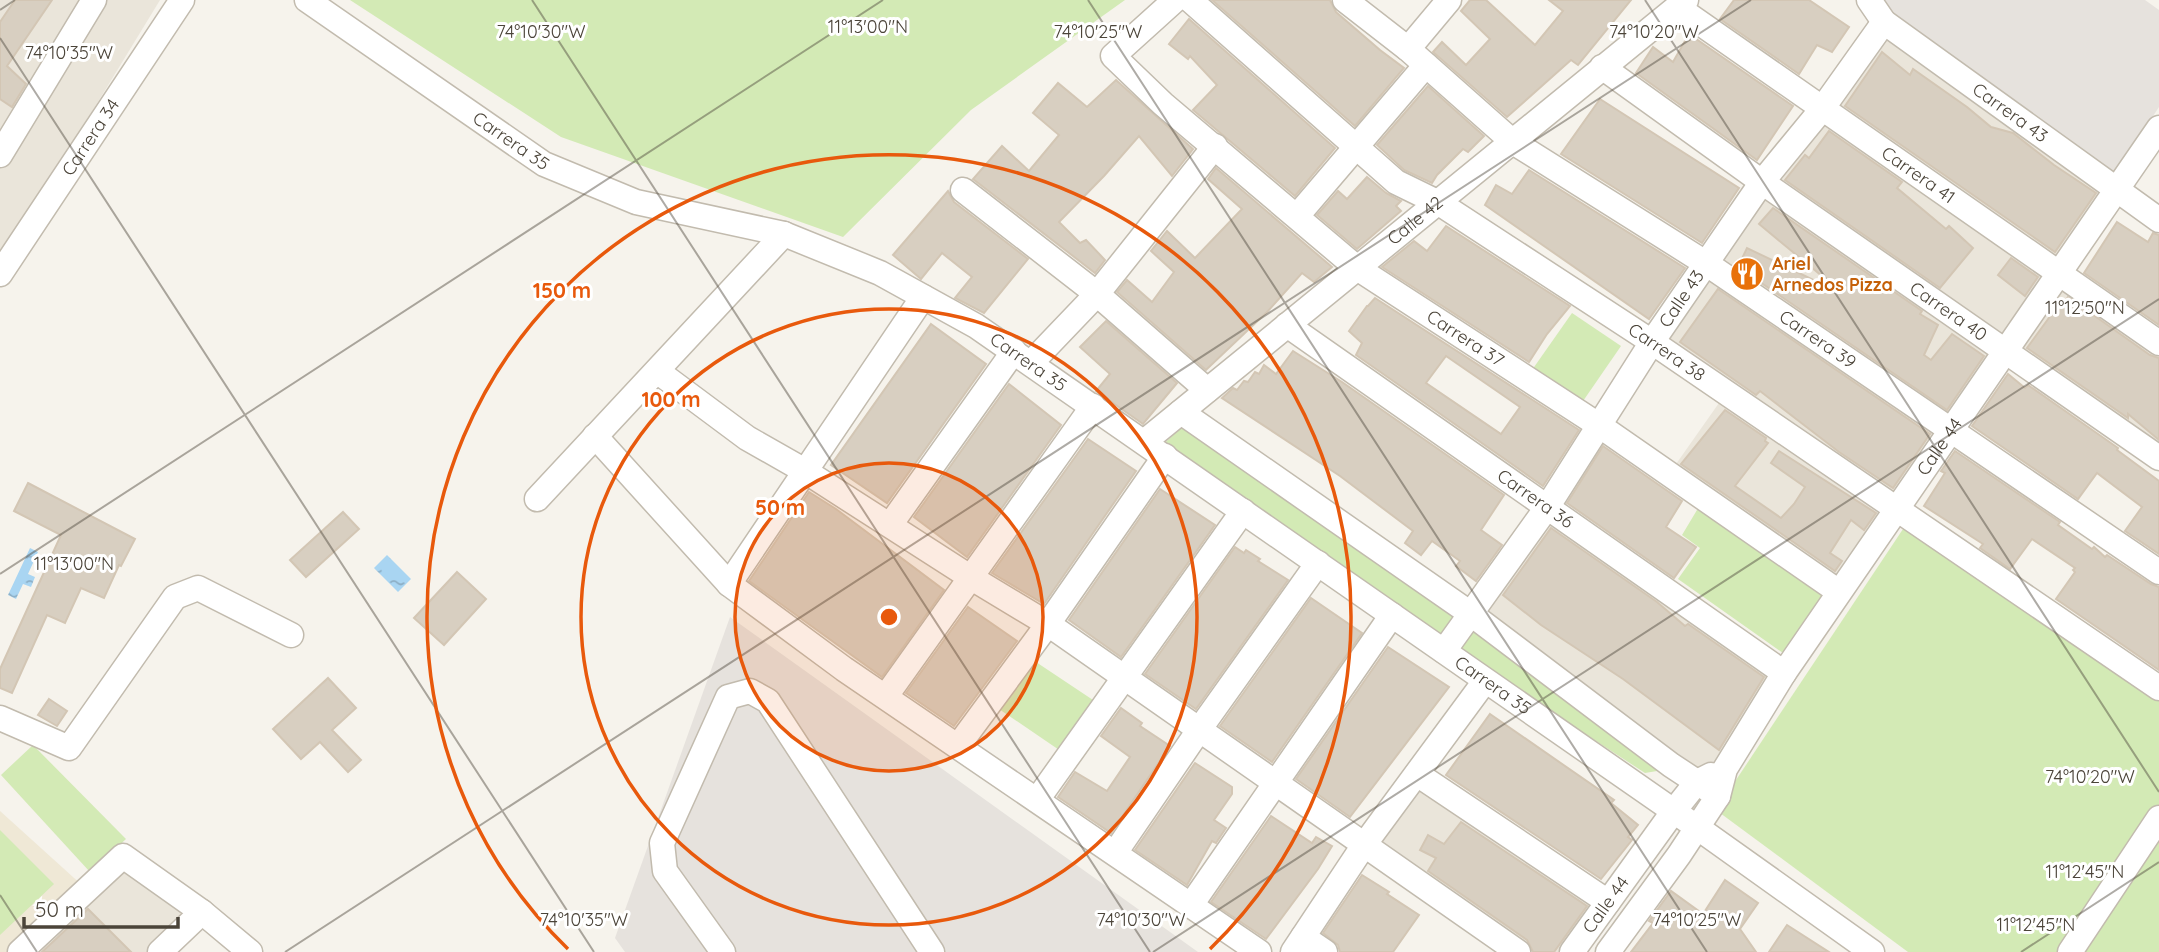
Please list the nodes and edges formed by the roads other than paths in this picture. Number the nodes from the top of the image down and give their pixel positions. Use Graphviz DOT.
graph roads {
  1 [pos="94,0"];
  2 [pos="182,0"];
  3 [pos="307,0"];
  4 [pos="1175,0"];
  5 [pos="1190,0"];
  6 [pos="1345,0"];
  7 [pos="1449,0"];
  8 [pos="1869,0"];
  9 [pos="1681,4"];
  10 [pos="1884,22"];
  11 [pos="1417,57"];
  12 [pos="1602,67"];
  13 [pos="1822,109"];
  14 [pos="2159,128"];
  15 [pos="1513,142"];
  16 [pos="1215,146"];
  17 [pos="1357,147"];
  18 [pos="1,149"];
  19 [pos="1762,183"];
  20 [pos="962,190"];
  21 [pos="2116,191"];
  22 [pos="1439,203"];
  23 [pos="1297,216"];
  24 [pos="2159,220"];
  25 [pos="784,234"];
  26 [pos="1707,264"];
  27 [pos="1357,268"];
  28 [pos="0,274"];
  29 [pos="2058,274"];
  30 [pos="1097,294"];
  31 [pos="923,298"];
  32 [pos="1287,325"];
  33 [pos="1652,342"];
  34 [pos="2159,343"];
  35 [pos="2004,351"];
  36 [pos="1022,357"];
  37 [pos="657,370"];
  38 [pos="1207,390"];
  39 [pos="1093,406"];
  40 [pos="1181,412"];
  41 [pos="1600,426"];
  42 [pos="1950,430"];
  43 [pos="595,436"];
  44 [pos="1154,449"];
  45 [pos="2159,458"];
  46 [pos="805,471"];
  47 [pos="537,499"];
  48 [pos="1548,506"];
  49 [pos="1897,508"];
  50 [pos="1243,511"];
  51 [pos="890,525"];
  52 [pos="1318,563"];
  53 [pos="2159,572"];
  54 [pos="970,577"];
  55 [pos="729,584"];
  56 [pos="1839,592"];
  57 [pos="1471,614"];
  58 [pos="1392,615"];
  59 [pos="1048,624"];
  60 [pos="291,635"];
  61 [pos="1444,651"];
  62 [pos="1784,673"];
  63 [pos="1124,678"];
  64 [pos="1485,681"];
  65 [pos="2159,688"];
  66 [pos="886,696"];
  67 [pos="0,718"];
  68 [pos="1199,730"];
  69 [pos="958,746"];
  70 [pos="1725,769"];
  71 [pos="1417,774"];
  72 [pos="1697,782"];
  73 [pos="1276,783"];
  74 [pos="1718,796"];
  75 [pos="1037,800"];
  76 [pos="1673,812"];
  77 [pos="2159,818"];
  78 [pos="1698,828"];
  79 [pos="1364,845"];
  80 [pos="1115,853"];
  81 [pos="1608,902"];
  82 [pos="1191,905"];
  83 [pos="202,912"];
  84 [pos="1298,944"];
  85 [pos="20,952"];
  86 [pos="160,952"];
  87 [pos="250,952"];
  88 [pos="723,952"];
  89 [pos="932,952"];
  90 [pos="1259,952"];
  91 [pos="1325,952"];
  92 [pos="1518,952"];
  93 [pos="1572,952"];
  94 [pos="1608,952"];
  95 [pos="1872,952"];
  96 [pos="2070,952"];
  1 -- 18 [label="street"];
  2 -- 28 [label="street, Carrera 34"];
  3 -- 25 [label="street, Carrera 35"];
  4 -- 16 [label="street, Carrera 37"];
  5 -- 17 [label="street, Carrera 38"];
  6 -- 11 [label="street, Carrera 39"];
  7 -- 11 [label="street"];
  8 -- 10 [label="street, Carrera 43"];
  9 -- 12 [label="street, Calle 42"];
  9 -- 13 [label="street, Carrera 41"];
  10 -- 13 [label="street, Calle 43"];
  10 -- 21 [label="street, Carrera 43"];
  11 -- 15 [label="street, Carrera 39"];
  11 -- 17 [label="street"];
  12 -- 15 [label="street, Calle 42"];
  12 -- 19 [label="street, Carrera 40"];
  13 -- 19 [label="street, Calle 43"];
  13 -- 29 [label="street, Carrera 41"];
  14 -- 21 [label="street, Calle 44"];
  15 -- 22 [label="street, Calle 42"];
  15 -- 26 [label="street, Carrera 39"];
  16 -- 23 [label="street, Carrera 37"];
  16 -- 30 [label="street"];
  17 -- 22 [label="street, Carrera 38"];
  17 -- 23 [label="street"];
  19 -- 26 [label="street, Calle 43"];
  19 -- 35 [label="street, Carrera 40"];
  20 -- 30 [label="street"];
  21 -- 24 [label="street, Carrera 43"];
  21 -- 29 [label="street, Calle 44"];
  22 -- 27 [label="street, Calle 42"];
  22 -- 33 [label="street, Carrera 38"];
  23 -- 27 [label="street, Carrera 37"];
  25 -- 31 [label="street, Carrera 35"];
  25 -- 37 [label="street"];
  26 -- 33 [label="street, Calle 43"];
  26 -- 42 [label="street, Carrera 39"];
  27 -- 32 [label="street, Calle 42"];
  27 -- 41 [label="street, Carrera 37"];
  29 -- 34 [label="street, Carrera 41"];
  29 -- 35 [label="street, Calle 44"];
  30 -- 36 [label="street"];
  30 -- 38 [label="street"];
  31 -- 36 [label="street, Carrera 35"];
  31 -- 46 [label="street"];
  32 -- 38 [label="street, Calle 42"];
  32 -- 48 [label="street, Carrera 36"];
  33 -- 41 [label="street, Calle 43"];
  33 -- 49 [label="street, Carrera 38"];
  35 -- 42 [label="street, Calle 44"];
  35 -- 45 [label="street, Carrera 40"];
  36 -- 39 [label="street, Carrera 35"];
  36 -- 51 [label="street"];
  37 -- 43 [label="street"];
  37 -- 46 [label="street"];
  38 -- 40 [label="street, Calle 42"];
  39 -- 44 [label="street, Carrera 35"];
  39 -- 54 [label="street"];
  40 -- 44 [label="street, Calle 42"];
  40 -- 57 [label="street"];
  41 -- 48 [label="street, Calle 43"];
  41 -- 56 [label="street, Carrera 37"];
  42 -- 49 [label="street, Calle 44"];
  42 -- 53 [label="street, Carrera 39"];
  43 -- 47 [label="street"];
  43 -- 55 [label="street"];
  44 -- 50 [label="street, Carrera 35"];
  44 -- 59 [label="street, Calle 42"];
  46 -- 51 [label="street"];
  46 -- 55 [label="street"];
  48 -- 57 [label="street, Calle 43"];
  48 -- 62 [label="street, Carrera 36"];
  49 -- 56 [label="street, Calle 44"];
  49 -- 65 [label="street, Carrera 38"];
  50 -- 52 [label="street, Carrera 35"];
  50 -- 63 [label="street"];
  51 -- 54 [label="street"];
  52 -- 58 [label="street, Carrera 35"];
  52 -- 68 [label="street"];
  54 -- 59 [label="street"];
  54 -- 66 [label="street"];
  55 -- 66 [label="street"];
  56 -- 62 [label="street, Calle 44"];
  57 -- 61 [label="street, Calle 43"];
  57 -- 72 [label="street"];
  58 -- 61 [label="street, Carrera 35"];
  58 -- 73 [label="street"];
  59 -- 63 [label="street"];
  59 -- 69 [label="street, Calle 42"];
  60 -- 67 [label="street"];
  61 -- 64 [label="street, Carrera 35"];
  62 -- 70 [label="street, Calle 44"];
  63 -- 68 [label="street"];
  63 -- 75 [label="street"];
  64 -- 71 [label="street"];
  64 -- 76 [label="street, Carrera 35"];
  66 -- 69 [label="street"];
  68 -- 73 [label="street"];
  68 -- 80 [label="street"];
  69 -- 75 [label="street"];
  70 -- 72 [label="street, Calle 44"];
  70 -- 74 [label="street, Calle 44"];
  71 -- 79 [label="street"];
  71 -- 81 [label="street"];
  72 -- 74 [label="street"];
  72 -- 76 [label="street, Calle 44"];
  73 -- 79 [label="street"];
  73 -- 82 [label="street"];
  74 -- 78 [label="street, Calle 44"];
  75 -- 80 [label="street"];
  76 -- 78 [label="street, Carrera 35"];
  76 -- 81 [label="street, Calle 44"];
  77 -- 96 [label="street"];
  78 -- 94 [label="street, Calle 44"];
  78 -- 95 [label="street, Carrera 35"];
  79 -- 84 [label="street"];
  79 -- 92 [label="street"];
  80 -- 82 [label="street"];
  81 -- 93 [label="street, Calle 44"];
  82 -- 90 [label="street"];
  83 -- 85 [label="street"];
  83 -- 86 [label="street"];
  83 -- 87 [label="street"];
  84 -- 91 [label="street"];
  88 -- 89 [label="street"];
}
